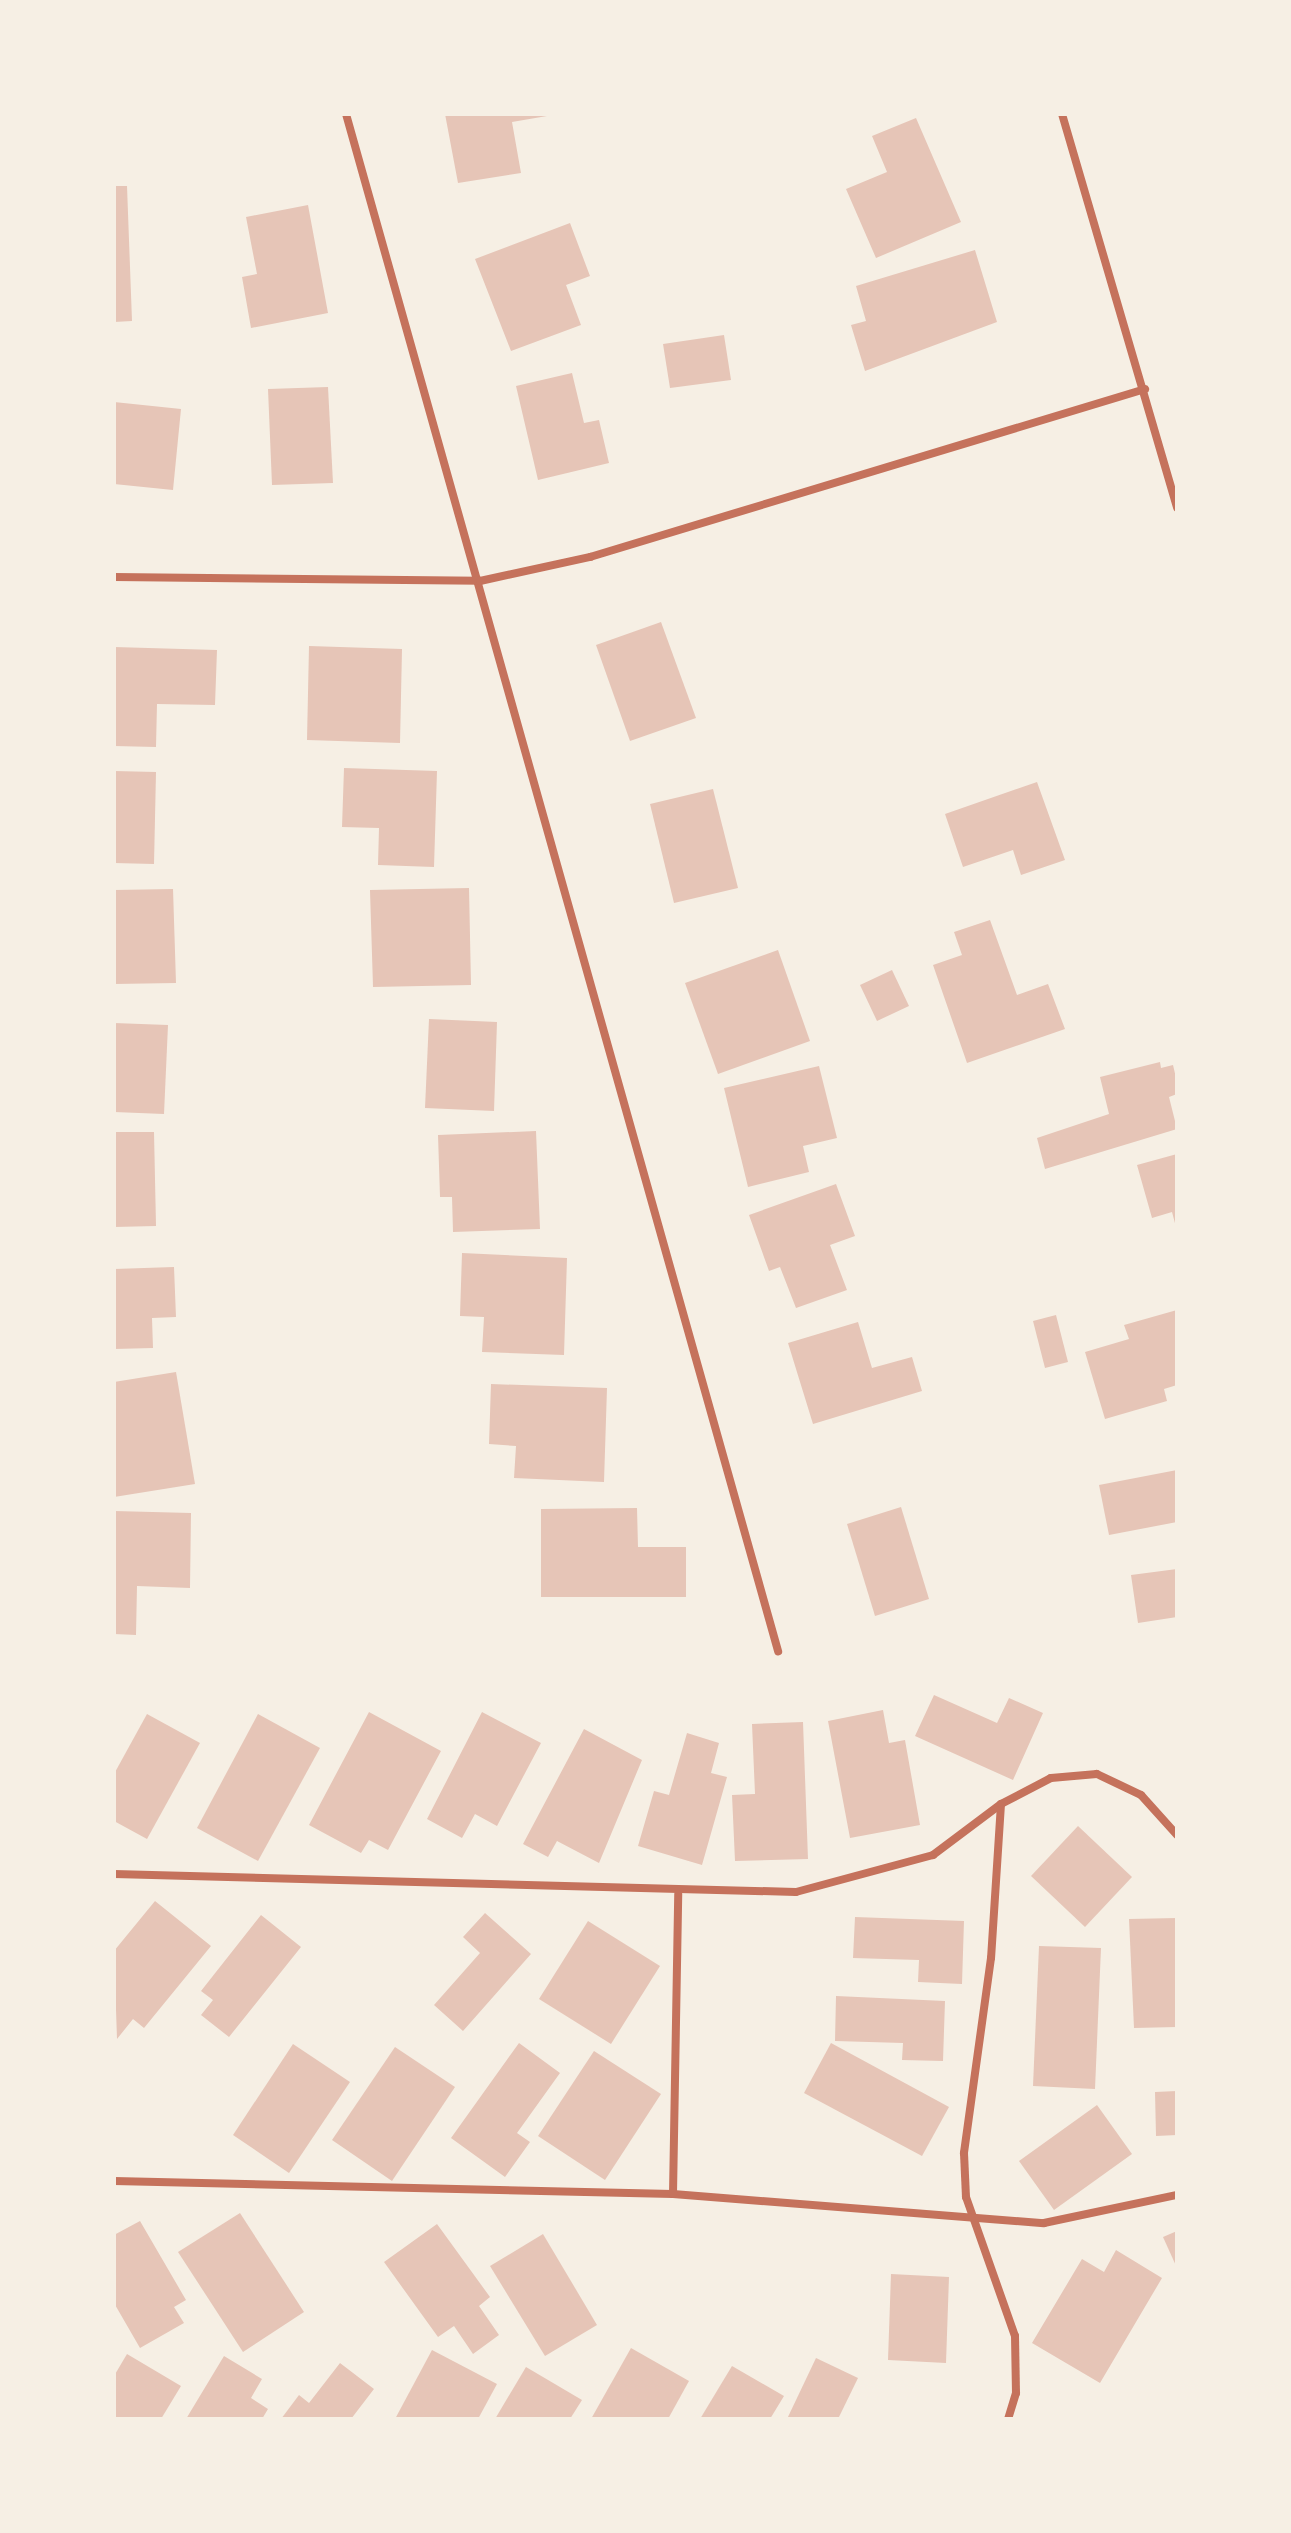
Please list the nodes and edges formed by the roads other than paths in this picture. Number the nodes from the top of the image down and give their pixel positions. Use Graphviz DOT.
graph roads {
  1 [pos="346,114"];
  2 [pos="1062,114"];
  3 [pos="1145,389"];
  4 [pos="1177,508"];
  5 [pos="114,577"];
  6 [pos="480,581"];
  7 [pos="778,1651"];
  8 [pos="1001,1804"];
  9 [pos="1177,1835"];
  10 [pos="114,1874"];
  11 [pos="678,1894"];
  12 [pos="114,2181"];
  13 [pos="673,2194"];
  14 [pos="1177,2195"];
  15 [pos="973,2215"];
  16 [pos="1008,2419"];
  1 -- 6 [label="street"];
  2 -- 3 [label="street"];
  3 -- 4 [label="street"];
  3 -- 6 [label="street"];
  5 -- 6 [label="street"];
  6 -- 7 [label="street"];
  8 -- 9 [label="street"];
  8 -- 11 [label="street"];
  8 -- 15 [label="street"];
  10 -- 11 [label="street"];
  11 -- 13 [label="street"];
  12 -- 13 [label="street"];
  13 -- 15 [label="street"];
  14 -- 15 [label="street"];
  15 -- 16 [label="street"];
}
